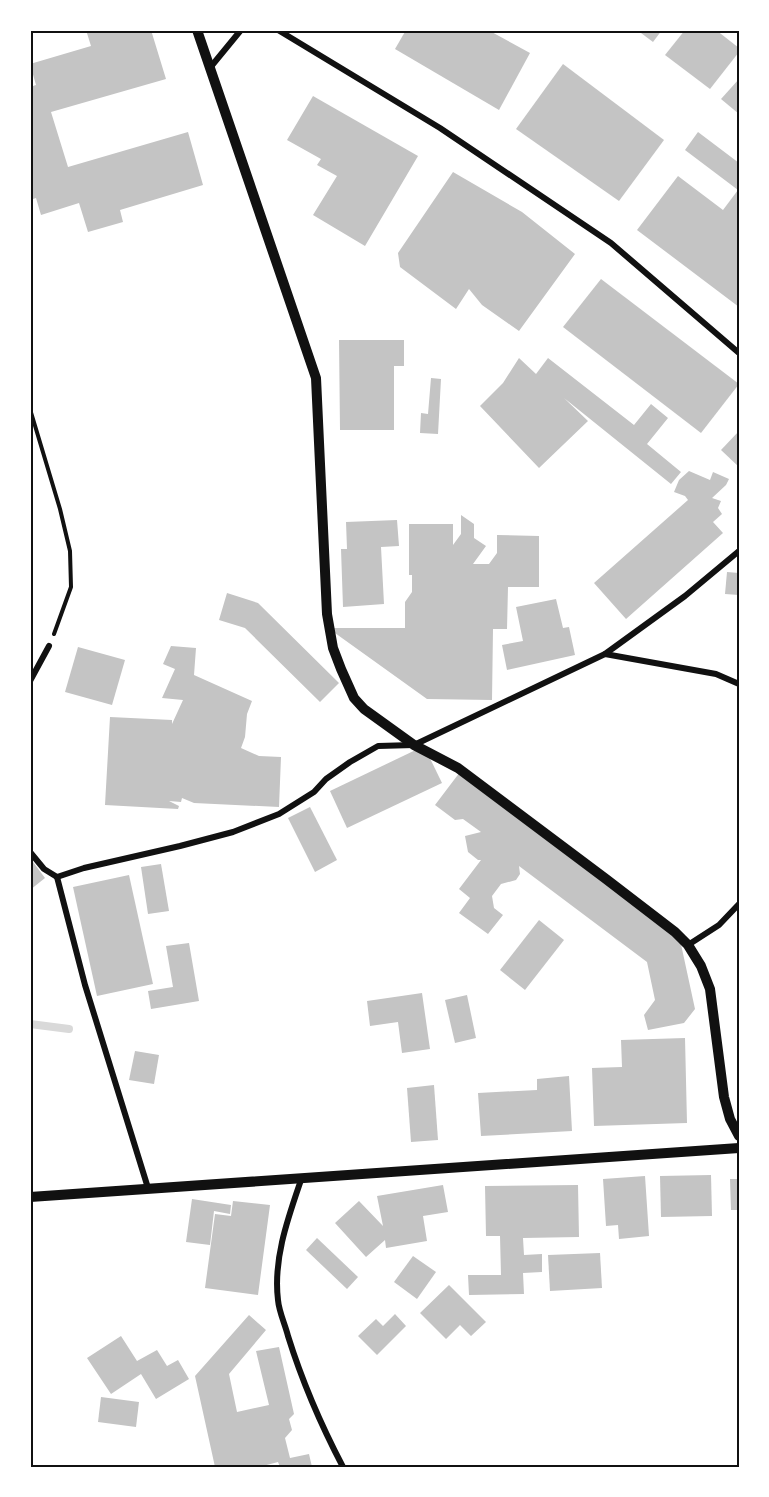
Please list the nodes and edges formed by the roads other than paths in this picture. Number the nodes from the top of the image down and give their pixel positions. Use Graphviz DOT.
graph roads {
  1 [pos="197,30"];
  2 [pos="241,30"];
  3 [pos="278,30"];
  4 [pos="209,69"];
  5 [pos="739,353"];
  6 [pos="739,551"];
  7 [pos="50,646"];
  8 [pos="605,654"];
  9 [pos="30,681"];
  10 [pos="739,684"];
  11 [pos="414,746"];
  12 [pos="30,852"];
  13 [pos="57,877"];
  14 [pos="739,904"];
  15 [pos="688,945"];
  16 [pos="739,1136"];
  17 [pos="739,1148"];
  18 [pos="301,1180"];
  19 [pos="148,1188"];
  20 [pos="30,1197"];
  21 [pos="342,1467"];
  1 -- 4 [label="street"];
  2 -- 4 [label="street"];
  3 -- 5 [label="street"];
  4 -- 11 [label="street"];
  6 -- 8 [label="street"];
  7 -- 9 [label="street"];
  8 -- 10 [label="street"];
  8 -- 11 [label="street"];
  11 -- 13 [label="street"];
  11 -- 15 [label="street"];
  12 -- 13 [label="street"];
  13 -- 19 [label="street"];
  14 -- 15 [label="street"];
  15 -- 16 [label="street"];
  17 -- 18 [label="street"];
  18 -- 19 [label="street"];
  18 -- 21 [label="street"];
  19 -- 20 [label="street"];
}
